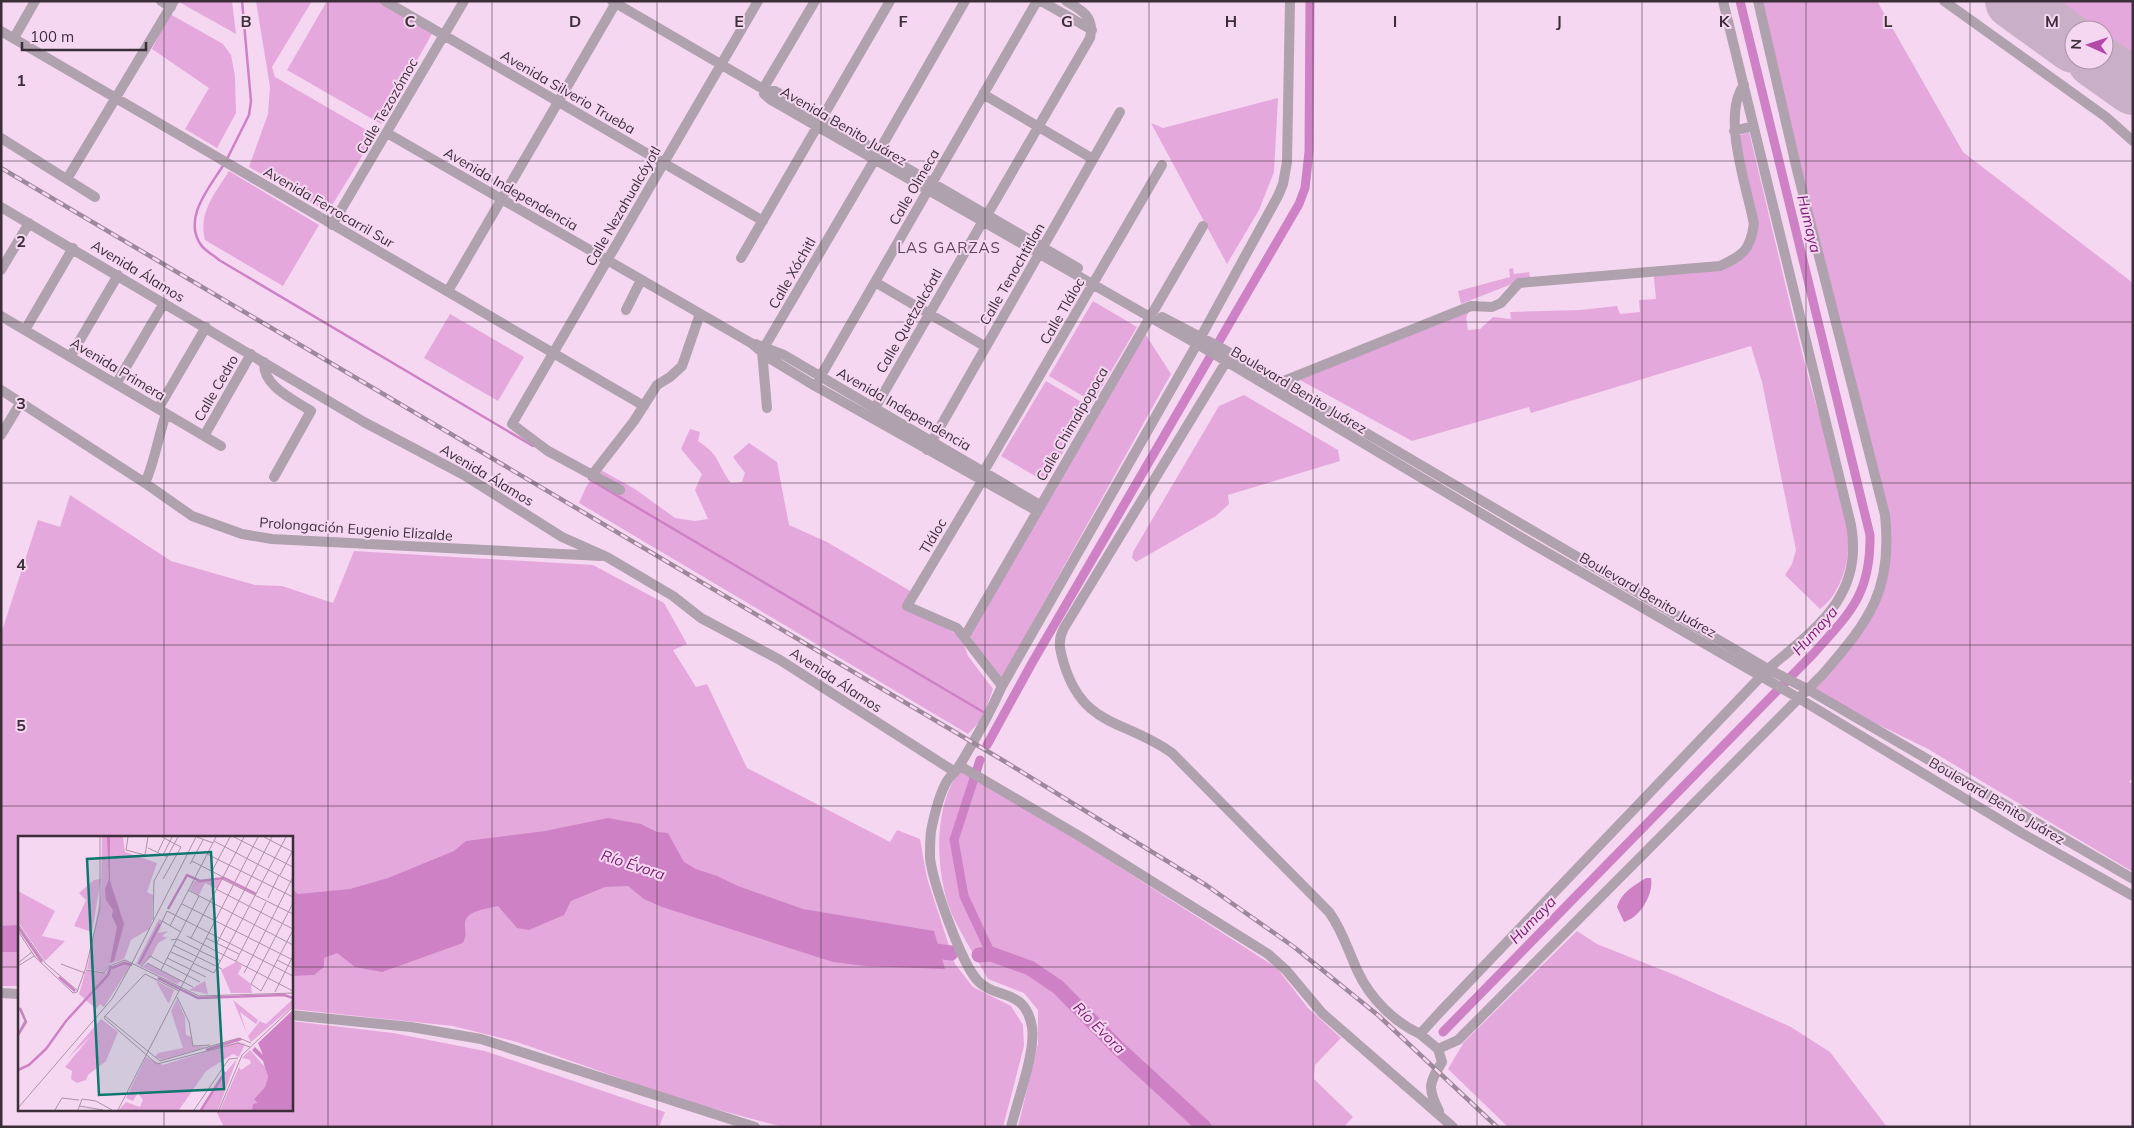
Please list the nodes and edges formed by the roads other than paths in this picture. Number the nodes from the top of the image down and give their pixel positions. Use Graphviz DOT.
graph roads {
  1 [pos="35,1"];
  2 [pos="384,1"];
  3 [pos="464,1"];
  4 [pos="758,1"];
  5 [pos="815,1"];
  6 [pos="890,1"];
  7 [pos="965,1"];
  8 [pos="1039,1"];
  9 [pos="1066,1"];
  10 [pos="1290,1"];
  11 [pos="1723,1"];
  12 [pos="1758,1"];
  13 [pos="1944,1"];
  14 [pos="615,2"];
  15 [pos="169,3"];
  16 [pos="1092,30"];
  17 [pos="1,31"];
  18 [pos="444,36"];
  19 [pos="14,38"];
  20 [pos="721,65"];
  21 [pos="1744,85"];
  22 [pos="763,89"];
  23 [pos="983,94"];
  24 [pos="116,99"];
  25 [pos="558,102"];
  26 [pos="1120,112"];
  27 [pos="820,122"];
  28 [pos="1038,126"];
  29 [pos="1753,126"];
  30 [pos="1734,131"];
  31 [pos="387,133"];
  32 [pos="1,138"];
  33 [pos="2133,141"];
  34 [pos="877,155"];
  35 [pos="1093,159"];
  36 [pos="664,163"];
  37 [pos="1162,165"];
  38 [pos="67,180"];
  39 [pos="930,186"];
  40 [pos="95,197"];
  41 [pos="502,200"];
  42 [pos="1,207"];
  43 [pos="985,218"];
  44 [pos="763,221"];
  45 [pos="29,223"];
  46 [pos="332,225"];
  47 [pos="1203,226"];
  48 [pos="72,248"];
  49 [pos="1041,251"];
  50 [pos="741,258"];
  51 [pos="608,260"];
  52 [pos="1,270"];
  53 [pos="118,275"];
  54 [pos="641,280"];
  55 [pos="875,282"];
  56 [pos="1095,282"];
  57 [pos="448,291"];
  58 [pos="164,302"];
  59 [pos="626,310"];
  60 [pos="700,314"];
  61 [pos="929,314"];
  62 [pos="1152,315"];
  63 [pos="1,316"];
  64 [pos="206,327"];
  65 [pos="25,330"];
  66 [pos="1201,342"];
  67 [pos="986,347"];
  68 [pos="764,349"];
  69 [pos="554,353"];
  70 [pos="251,354"];
  71 [pos="70,356"];
  72 [pos="1225,357"];
  73 [pos="264,362"];
  74 [pos="821,376"];
  75 [pos="1279,383"];
  76 [pos="116,384"];
  77 [pos="815,386"];
  78 [pos="1,390"];
  79 [pos="21,402"];
  80 [pos="644,406"];
  81 [pos="767,408"];
  82 [pos="875,408"];
  83 [pos="162,412"];
  84 [pos="1,435"];
  85 [pos="204,436"];
  86 [pos="930,445"];
  87 [pos="221,446"];
  88 [pos="592,475"];
  89 [pos="274,476"];
  90 [pos="983,476"];
  91 [pos="145,483"];
  92 [pos="620,490"];
  93 [pos="1039,508"];
  94 [pos="607,557"];
  95 [pos="965,636"];
  96 [pos="1764,673"];
  97 [pos="1774,679"];
  98 [pos="1002,686"];
  99 [pos="1805,688"];
  100 [pos="1797,697"];
  101 [pos="957,769"];
  102 [pos="2133,879"];
  103 [pos="2133,896"];
  104 [pos="1,993"];
  105 [pos="18,994"];
  106 [pos="292,1015"];
  107 [pos="1420,1034"];
  108 [pos="1458,1040"];
  109 [pos="1438,1049"];
  110 [pos="1442,1062"];
  111 [pos="1442,1116"];
  112 [pos="755,1127"];
  113 [pos="1011,1127"];
  114 [pos="1453,1127"];
  1 -- 19 [label="street"];
  2 -- 18 [label="street, Avenida Silverio Trueba"];
  3 -- 18 [label="street, Calle Tezozómoc"];
  4 -- 20 [label="street, Calle Nezahualcóyotl"];
  5 -- 22 [label="street"];
  6 -- 27 [label="street"];
  7 -- 34 [label="street, Calle Xóchitl"];
  8 -- 16 [label="street"];
  8 -- 23 [label="street, Calle Olmeca"];
  9 -- 16 [label="street"];
  10 -- 66 [label="street"];
  11 -- 21 [label="street"];
  12 -- 99 [label="street"];
  13 -- 33 [label="street"];
  14 -- 20 [label="street, Avenida Benito Juárez"];
  14 -- 25 [label="street"];
  15 -- 24 [label="street"];
  16 -- 28 [label="street, Calle Quetzalcóatl"];
  17 -- 19 [label="street, Avenida Ferrocarril Sur"];
  18 -- 25 [label="street, Avenida Silverio Trueba"];
  18 -- 31 [label="street, Calle Tezozómoc"];
  19 -- 24 [label="street, Avenida Ferrocarril Sur"];
  20 -- 22 [label="street, Avenida Benito Juárez"];
  20 -- 36 [label="street, Calle Nezahualcóyotl"];
  21 -- 29 [label="street"];
  21 -- 30 [label="street"];
  22 -- 27 [label="street, Avenida Benito Juárez"];
  23 -- 28 [label="street"];
  23 -- 39 [label="street, Calle Olmeca"];
  24 -- 38 [label="street"];
  24 -- 46 [label="street, Avenida Ferrocarril Sur"];
  25 -- 36 [label="street, Avenida Silverio Trueba"];
  25 -- 41 [label="street"];
  26 -- 35 [label="street, Calle Tenochtitlan"];
  27 -- 34 [label="street, Avenida Benito Juárez"];
  27 -- 44 [label="street"];
  28 -- 35 [label="street"];
  28 -- 43 [label="street, Calle Quetzalcóatl"];
  29 -- 30 [label="street"];
  29 -- 96 [label="street"];
  30 -- 75 [label="street"];
  31 -- 41 [label="street, Avenida Independencia"];
  31 -- 46 [label="street, Calle Tezozómoc"];
  32 -- 38 [label="street"];
  34 -- 39 [label="street, Avenida Benito Juárez"];
  34 -- 68 [label="street, Calle Xóchitl"];
  35 -- 49 [label="street, Calle Tenochtitlan"];
  36 -- 44 [label="street, Avenida Silverio Trueba"];
  36 -- 51 [label="street, Calle Nezahualcóyotl"];
  37 -- 56 [label="street, Calle Tláloc"];
  38 -- 40 [label="street"];
  39 -- 43 [label="street, Avenida Benito Juárez"];
  39 -- 55 [label="street, Calle Olmeca"];
  41 -- 51 [label="street, Avenida Independencia"];
  41 -- 57 [label="street"];
  42 -- 45 [label="street, Avenida Álamos"];
  43 -- 49 [label="street, Avenida Benito Juárez"];
  43 -- 61 [label="street, Calle Quetzalcóatl"];
  44 -- 50 [label="street"];
  45 -- 48 [label="street, Avenida Álamos"];
  45 -- 52 [label="street"];
  46 -- 57 [label="street, Avenida Ferrocarril Sur"];
  47 -- 62 [label="street, Calle Chimalpopoca"];
  48 -- 53 [label="street, Avenida Álamos"];
  48 -- 65 [label="street"];
  49 -- 56 [label="street, Avenida Benito Juárez"];
  49 -- 67 [label="street, Calle Tenochtitlan"];
  51 -- 54 [label="street, Avenida Independencia"];
  51 -- 69 [label="street, Calle Nezahualcóyotl"];
  53 -- 58 [label="street, Avenida Álamos"];
  53 -- 71 [label="street"];
  54 -- 59 [label="street"];
  54 -- 60 [label="street, Avenida Independencia"];
  55 -- 61 [label="street"];
  55 -- 74 [label="street, Calle Olmeca"];
  56 -- 62 [label="street, Avenida Benito Juárez"];
  56 -- 90 [label="street, Calle Tláloc"];
  57 -- 69 [label="street, Avenida Ferrocarril Sur"];
  58 -- 64 [label="street, Avenida Álamos"];
  58 -- 76 [label="street"];
  60 -- 68 [label="street, Avenida Independencia"];
  60 -- 80 [label="street"];
  61 -- 67 [label="street"];
  61 -- 82 [label="street, Calle Quetzalcóatl"];
  62 -- 66 [label="street, Boulevard Benito Juárez"];
  62 -- 93 [label="street, Calle Chimalpopoca"];
  63 -- 65 [label="street, Avenida Primera"];
  64 -- 70 [label="street, Avenida Álamos"];
  64 -- 83 [label="street"];
  65 -- 71 [label="street, Avenida Primera"];
  66 -- 72 [label="street, Boulevard Benito Juárez"];
  66 -- 98 [label="street"];
  67 -- 86 [label="street, Calle Tenochtitlan"];
  68 -- 74 [label="street, Avenida Independencia"];
  68 -- 77 [label="street, Avenida Independencia"];
  68 -- 81 [label="street"];
  69 -- 80 [label="street, Avenida Ferrocarril Sur"];
  69 -- 88 [label="street, Calle Nezahualcóyotl"];
  70 -- 73 [label="street, Avenida Álamos"];
  70 -- 85 [label="street, Calle Cedro"];
  71 -- 76 [label="street, Avenida Primera"];
  72 -- 75 [label="street, Boulevard Benito Juárez"];
  72 -- 96 [label="street, Boulevard Benito Juárez"];
  72 -- 107 [label="street"];
  73 -- 89 [label="street"];
  73 -- 94 [label="street, Avenida Álamos"];
  74 -- 77 [label="street, Calle Olmeca"];
  74 -- 82 [label="street, Avenida Independencia"];
  75 -- 96 [label="street, Boulevard Benito Juárez"];
  76 -- 83 [label="street, Avenida Primera"];
  77 -- 86 [label="street, Avenida Independencia"];
  78 -- 79 [label="street, Prolongación Eugenio Elizalde"];
  79 -- 84 [label="street"];
  79 -- 91 [label="street, Prolongación Eugenio Elizalde"];
  80 -- 88 [label="street"];
  82 -- 86 [label="street, Avenida Independencia"];
  83 -- 85 [label="street, Avenida Primera"];
  83 -- 91 [label="street"];
  85 -- 87 [label="street, Avenida Primera"];
  86 -- 90 [label="street, Avenida Independencia"];
  88 -- 92 [label="street"];
  90 -- 93 [label="street, Avenida Independencia"];
  90 -- 95 [label="street, Tláloc"];
  91 -- 94 [label="street, Prolongación Eugenio Elizalde"];
  93 -- 95 [label="street, Calle Chimalpopoca"];
  94 -- 101 [label="street, Avenida Álamos"];
  95 -- 98 [label="street"];
  96 -- 97 [label="street, Boulevard Benito Juárez"];
  96 -- 107 [label="street"];
  97 -- 99 [label="street, Boulevard Benito Juárez"];
  97 -- 100 [label="street, Boulevard Benito Juárez"];
  98 -- 101 [label="street"];
  99 -- 100 [label="street"];
  99 -- 102 [label="street, Boulevard Benito Juárez"];
  100 -- 103 [label="street, Boulevard Benito Juárez"];
  100 -- 108 [label="street"];
  101 -- 111 [label="street, Avenida Álamos"];
  101 -- 113 [label="street"];
  104 -- 105 [label="street"];
  106 -- 112 [label="street"];
  107 -- 109 [label="street"];
  108 -- 109 [label="street"];
  108 -- 110 [label="street"];
  109 -- 110 [label="street"];
  110 -- 111 [label="street"];
  111 -- 114 [label="street"];
}
